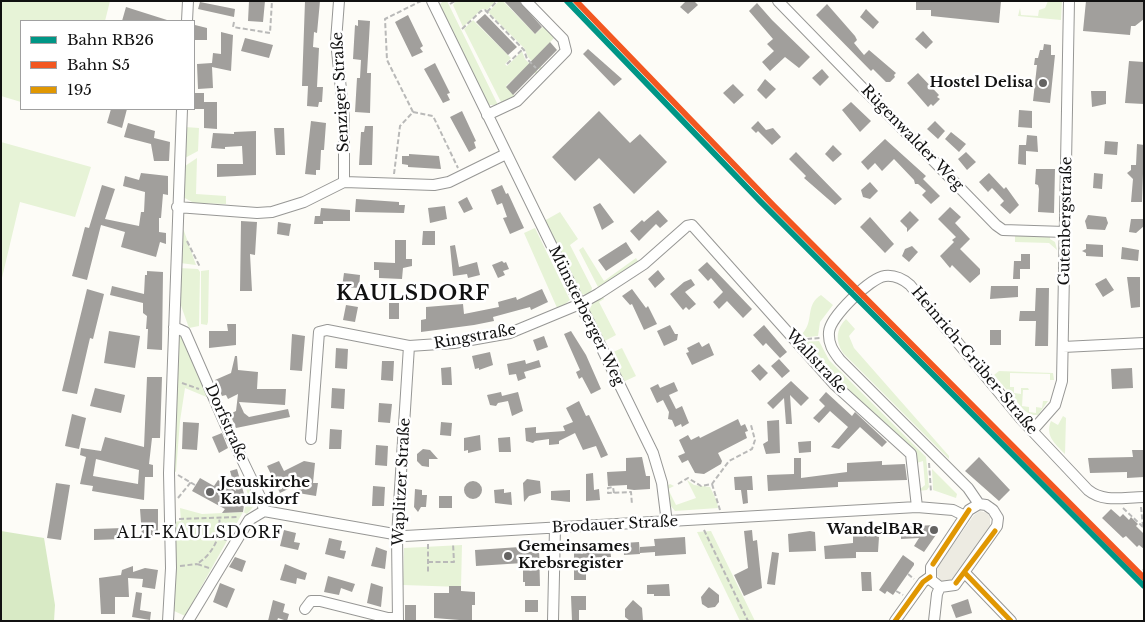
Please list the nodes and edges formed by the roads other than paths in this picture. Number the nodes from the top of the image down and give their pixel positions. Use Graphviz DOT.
graph roads {
  1 [pos="188,1"];
  2 [pos="339,1"];
  3 [pos="432,1"];
  4 [pos="526,1"];
  5 [pos="778,1"];
  6 [pos="1069,1"];
  7 [pos="187,20"];
  8 [pos="182,110"];
  9 [pos="487,115"];
  10 [pos="506,154"];
  11 [pos="344,182"];
  12 [pos="177,207"];
  13 [pos="692,225"];
  14 [pos="1065,232"];
  15 [pos="580,304"];
  16 [pos="174,327"];
  17 [pos="1144,343"];
  18 [pos="409,346"];
  19 [pos="1063,348"];
  20 [pos="1032,430"];
  21 [pos="310,439"];
  22 [pos="1142,500"];
  23 [pos="979,504"];
  24 [pos="917,508"];
  25 [pos="264,511"];
  26 [pos="965,516"];
  27 [pos="667,523"];
  28 [pos="556,528"];
  29 [pos="397,536"];
  30 [pos="965,573"];
  31 [pos="930,577"];
  32 [pos="940,587"];
  33 [pos="305,610"];
  34 [pos="398,619"];
  35 [pos="168,621"];
  36 [pos="188,621"];
  37 [pos="553,621"];
  38 [pos="895,621"];
  39 [pos="934,621"];
  40 [pos="1012,621"];
  1 -- 7 [label="street"];
  2 -- 11 [label="street, Senziger Straße"];
  3 -- 9 [label="street, Münsterberger Weg"];
  4 -- 9 [label="street"];
  5 -- 14 [label="street, Rügenwalder Weg"];
  6 -- 14 [label="street, Gutenbergstraße"];
  8 -- 12 [label="street"];
  9 -- 10 [label="street, Münsterberger Weg"];
  10 -- 11 [label="street"];
  10 -- 15 [label="street, Münsterberger Weg"];
  11 -- 12 [label="street"];
  12 -- 16 [label="street"];
  13 -- 15 [label="street, Ringstraße"];
  13 -- 24 [label="street, Wallstraße"];
  14 -- 19 [label="street, Gutenbergstraße"];
  15 -- 18 [label="street, Ringstraße"];
  15 -- 27 [label="street, Münsterberger Weg"];
  16 -- 25 [label="street, Dorfstraße"];
  16 -- 35 [label="street"];
  17 -- 19 [label="street"];
  18 -- 21 [label="street, Ringstraße"];
  18 -- 29 [label="street, Waplitzer Straße"];
  19 -- 20 [label="street, Gutenbergstraße"];
  20 -- 22 [label="street, Heinrich-Grüber-Straße"];
  20 -- 23 [label="street, Heinrich-Grüber-Straße"];
  23 -- 26 [label="street"];
  23 -- 30 [label="street, Heinrich-Grüber-Straße"];
  24 -- 26 [label="street, Brodauer Straße"];
  24 -- 27 [label="street, Brodauer Straße"];
  25 -- 29 [label="street, Brodauer Straße"];
  25 -- 36 [label="street"];
  26 -- 31 [label="street"];
  27 -- 28 [label="street, Brodauer Straße"];
  28 -- 29 [label="street, Brodauer Straße"];
  28 -- 37 [label="street"];
  29 -- 34 [label="street, Waplitzer Straße"];
  30 -- 32 [label="street"];
  30 -- 40 [label="street"];
  31 -- 32 [label="street"];
  31 -- 38 [label="street"];
  32 -- 39 [label="street"];
  33 -- 34 [label="street, Waplitzer Straße"];
}
